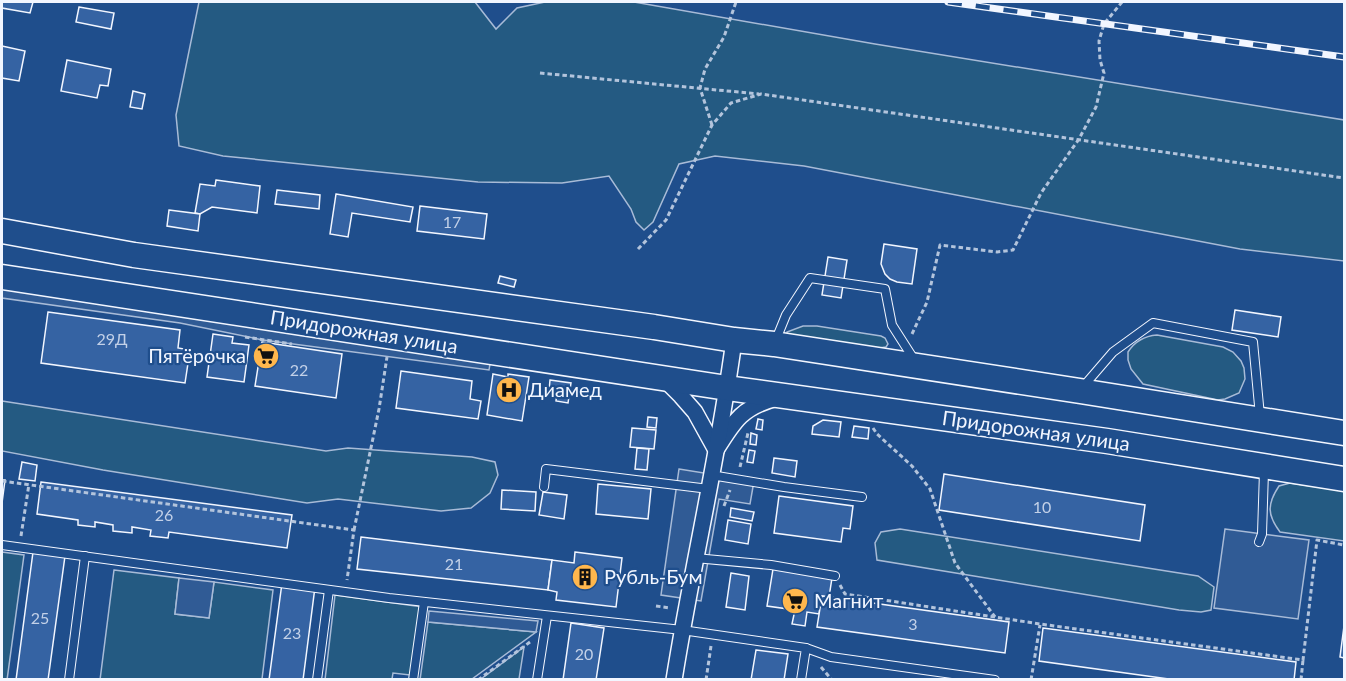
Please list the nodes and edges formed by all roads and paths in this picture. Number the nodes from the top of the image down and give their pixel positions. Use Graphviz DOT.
graph roads {
  1 [pos="736,2"];
  2 [pos="1122,2"];
  3 [pos="540,73"];
  4 [pos="699,88"];
  5 [pos="761,94"];
  6 [pos="712,125"];
  7 [pos="1079,139"];
  8 [pos="1344,178"];
  9 [pos="2,231"];
  10 [pos="638,249"];
  11 [pos="2,277"];
  12 [pos="734,340"];
  13 [pos="774,344"];
  14 [pos="906,346"];
  15 [pos="387,357"];
  16 [pos="919,367"];
  17 [pos="663,378"];
  18 [pos="728,388"];
  19 [pos="1080,391"];
  20 [pos="784,396"];
  21 [pos="1260,421"];
  22 [pos="872,424"];
  23 [pos="1344,433"];
  24 [pos="716,450"];
  25 [pos="1264,466"];
  26 [pos="1344,479"];
  27 [pos="2,481"];
  28 [pos="710,482"];
  29 [pos="29,484"];
  30 [pos="544,487"];
  31 [pos="862,497"];
  32 [pos="354,530"];
  33 [pos="1259,542"];
  34 [pos="2,545"];
  35 [pos="1344,545"];
  36 [pos="19,547"];
  37 [pos="86,556"];
  38 [pos="695,558"];
  39 [pos="835,576"];
  40 [pos="329,590"];
  41 [pos="346,592"];
  42 [pos="424,602"];
  43 [pos="547,616"];
  44 [pos="995,617"];
  45 [pos="1040,624"];
  46 [pos="682,630"];
  47 [pos="544,632"];
  48 [pos="806,648"];
  49 [pos="1303,660"];
  50 [pos="69,680"];
  51 [pos="317,680"];
  52 [pos="413,680"];
  53 [pos="478,680"];
  54 [pos="537,680"];
  55 [pos="674,680"];
  56 [pos="801,680"];
  57 [pos="995,680"];
  58 [pos="1031,680"];
  59 [pos="1301,680"];
  1 -- 4 [label="path"];
  2 -- 7 [label="path"];
  3 -- 4 [label="path"];
  4 -- 5 [label="path"];
  4 -- 6 [label="path"];
  5 -- 6 [label="path"];
  5 -- 7 [label="path"];
  6 -- 10 [label="path"];
  7 -- 8 [label="path"];
  7 -- 14 [label="path"];
  9 -- 12 [label="main road"];
  11 -- 17 [label="main road, Придорожная улица"];
  12 -- 13 [label="main road"];
  12 -- 18 [label="street"];
  13 -- 14 [label="lane"];
  13 -- 16 [label="main road"];
  14 -- 16 [label="lane"];
  15 -- 32 [label="path"];
  16 -- 19 [label="main road"];
  17 -- 18 [label="main road, Придорожная улица"];
  17 -- 24 [label="street"];
  18 -- 20 [label="main road, Придорожная улица"];
  18 -- 24 [label="street"];
  19 -- 21 [label="main road"];
  19 -- 21 [label="lane"];
  20 -- 24 [label="street"];
  20 -- 25 [label="main road, Придорожная улица"];
  21 -- 23 [label="main road"];
  22 -- 44 [label="path"];
  24 -- 28 [label="street"];
  25 -- 26 [label="main road, Придорожная улица"];
  25 -- 33 [label="lane"];
  27 -- 29 [label="path"];
  28 -- 30 [label="lane"];
  28 -- 31 [label="lane"];
  28 -- 38 [label="street"];
  29 -- 32 [label="path"];
  29 -- 36 [label="path"];
  32 -- 41 [label="path"];
  34 -- 36 [label="lane"];
  35 -- 49 [label="path"];
  36 -- 37 [label="lane"];
  37 -- 40 [label="lane"];
  37 -- 50 [label="lane"];
  38 -- 39 [label="lane"];
  38 -- 46 [label="street"];
  39 -- 44 [label="path"];
  40 -- 41 [label="lane"];
  40 -- 51 [label="lane"];
  41 -- 42 [label="lane"];
  42 -- 43 [label="lane"];
  42 -- 52 [label="lane"];
  43 -- 46 [label="lane"];
  43 -- 47 [label="lane"];
  44 -- 45 [label="path"];
  45 -- 49 [label="path"];
  45 -- 58 [label="path"];
  46 -- 48 [label="lane"];
  46 -- 55 [label="street"];
  47 -- 53 [label="path"];
  47 -- 54 [label="lane"];
  48 -- 56 [label="lane"];
  48 -- 57 [label="lane"];
  49 -- 59 [label="path"];
}
